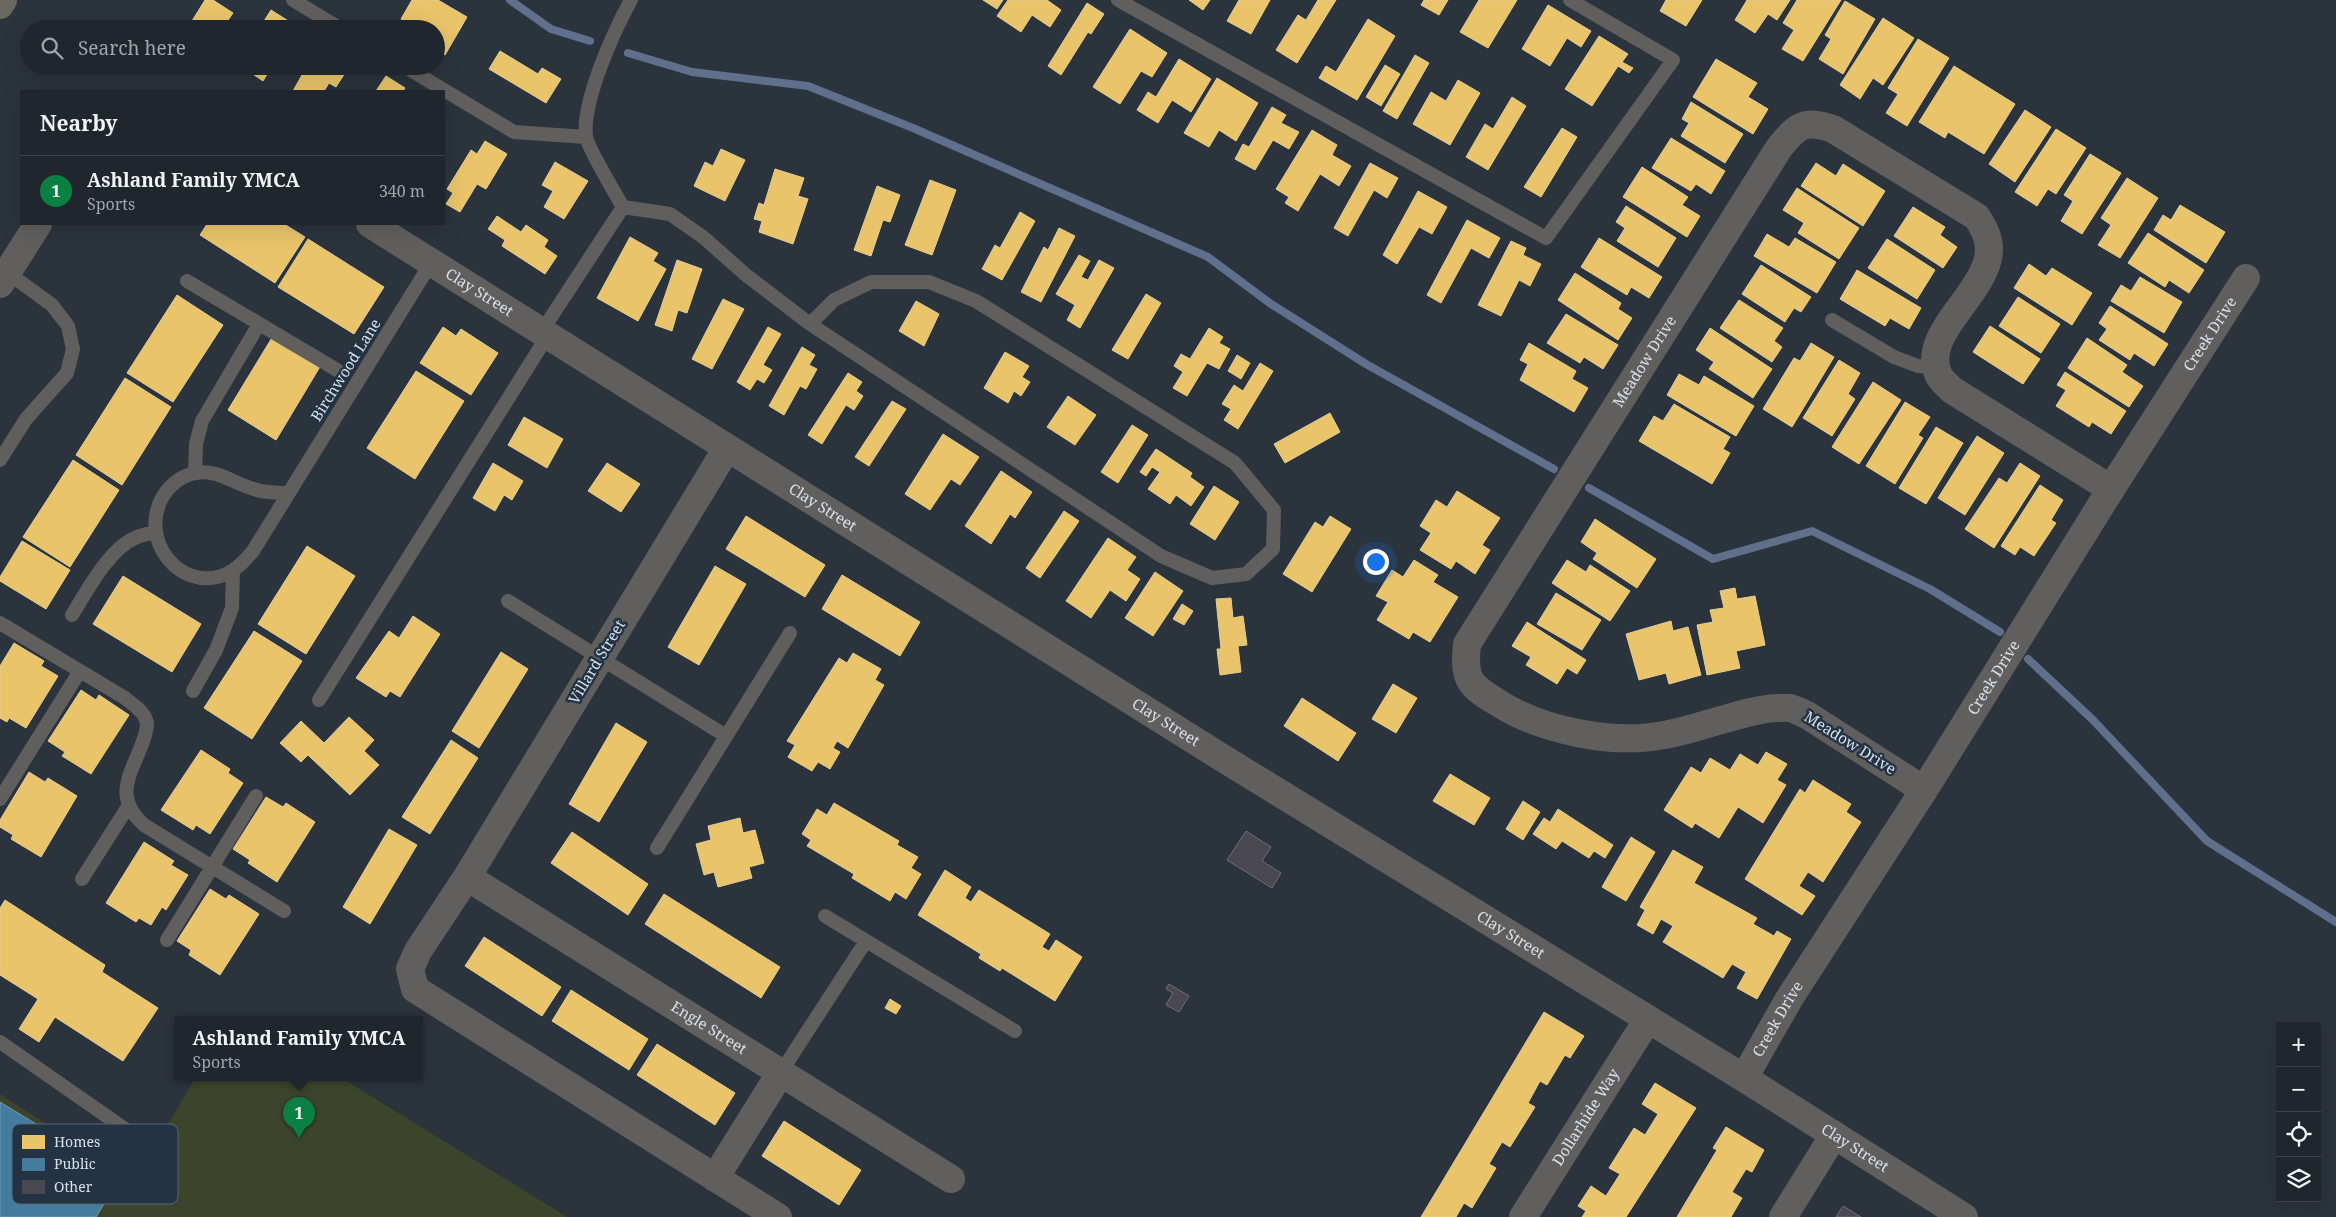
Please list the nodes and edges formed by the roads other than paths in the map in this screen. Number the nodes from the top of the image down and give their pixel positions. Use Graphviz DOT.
graph roads {
  1 [pos="3,0"];
  2 [pos="293,0"];
  3 [pos="631,0"];
  4 [pos="1118,0"];
  5 [pos="1570,0"];
  6 [pos="0,5"];
  7 [pos="326,20"];
  8 [pos="419,75"];
  9 [pos="444,90"];
  10 [pos="445,91"];
  11 [pos="586,137"];
  12 [pos="623,207"];
  13 [pos="37,225"];
  14 [pos="372,225"];
  15 [pos="432,263"];
  16 [pos="2246,278"];
  17 [pos="4,279"];
  18 [pos="187,281"];
  19 [pos="1832,320"];
  20 [pos="258,324"];
  21 [pos="810,324"];
  22 [pos="545,333"];
  23 [pos="1936,367"];
  24 [pos="337,370"];
  25 [pos="727,448"];
  26 [pos="0,460"];
  27 [pos="195,473"];
  28 [pos="2111,488"];
  29 [pos="288,494"];
  30 [pos="154,532"];
  31 [pos="233,571"];
  32 [pos="508,601"];
  33 [pos="72,615"];
  34 [pos="0,623"];
  35 [pos="790,633"];
  36 [pos="599,659"];
  37 [pos="80,671"];
  38 [pos="193,691"];
  39 [pos="319,700"];
  40 [pos="726,736"];
  41 [pos="1924,790"];
  42 [pos="256,796"];
  43 [pos="0,799"];
  44 [pos="129,805"];
  45 [pos="657,848"];
  46 [pos="213,867"];
  47 [pos="466,877"];
  48 [pos="82,879"];
  49 [pos="284,911"];
  50 [pos="825,916"];
  51 [pos="167,940"];
  52 [pos="866,941"];
  53 [pos="1648,1019"];
  54 [pos="1015,1031"];
  55 [pos="0,1042"];
  56 [pos="781,1072"];
  57 [pos="1744,1078"];
  58 [pos="118,1124"];
  59 [pos="1834,1135"];
  60 [pos="715,1178"];
  61 [pos="952,1179"];
  62 [pos="778,1217"];
  63 [pos="1523,1217"];
  64 [pos="1783,1217"];
  65 [pos="1964,1217"];
  1 -- 6 [label="main road"];
  2 -- 7 [label="lane"];
  3 -- 11 [label="lane"];
  4 -- 5 [label="lane"];
  8 -- 9 [label="lane"];
  10 -- 11 [label="lane"];
  11 -- 12 [label="lane"];
  12 -- 21 [label="lane"];
  12 -- 22 [label="lane"];
  13 -- 17 [label="street"];
  14 -- 15 [label="street, Clay Street"];
  15 -- 22 [label="street, Clay Street"];
  15 -- 29 [label="lane, Birchwood Lane"];
  16 -- 28 [label="street, Creek Drive"];
  17 -- 26 [label="lane"];
  18 -- 20 [label="lane"];
  19 -- 23 [label="lane"];
  20 -- 24 [label="lane"];
  20 -- 27 [label="lane"];
  21 -- 21 [label="lane"];
  22 -- 25 [label="street, Clay Street"];
  22 -- 39 [label="lane"];
  23 -- 28 [label="street"];
  23 -- 41 [label="street, Meadow Drive"];
  25 -- 36 [label="street, Villard Street"];
  25 -- 53 [label="street, Clay Street"];
  27 -- 29 [label="lane"];
  27 -- 30 [label="lane"];
  28 -- 41 [label="street, Creek Drive"];
  29 -- 31 [label="lane, Birchwood Lane"];
  30 -- 31 [label="lane"];
  30 -- 33 [label="lane"];
  31 -- 38 [label="lane"];
  32 -- 36 [label="lane"];
  34 -- 37 [label="lane"];
  35 -- 40 [label="lane"];
  36 -- 40 [label="lane"];
  36 -- 47 [label="street, Villard Street"];
  37 -- 43 [label="lane"];
  37 -- 44 [label="lane"];
  40 -- 45 [label="lane"];
  41 -- 57 [label="street, Creek Drive"];
  42 -- 46 [label="lane"];
  44 -- 46 [label="lane"];
  44 -- 48 [label="lane"];
  46 -- 49 [label="lane"];
  46 -- 51 [label="lane"];
  47 -- 56 [label="street, Engle Street"];
  47 -- 60 [label="street, Villard Street"];
  50 -- 52 [label="lane"];
  52 -- 54 [label="lane"];
  52 -- 56 [label="lane"];
  53 -- 57 [label="street, Clay Street"];
  53 -- 63 [label="street, Dollarhide Way"];
  55 -- 58 [label="lane"];
  56 -- 60 [label="street"];
  56 -- 61 [label="street, Engle Street"];
  57 -- 59 [label="street, Clay Street"];
  59 -- 64 [label="street"];
  59 -- 65 [label="street, Clay Street"];
  60 -- 62 [label="street, Villard Street"];
}
